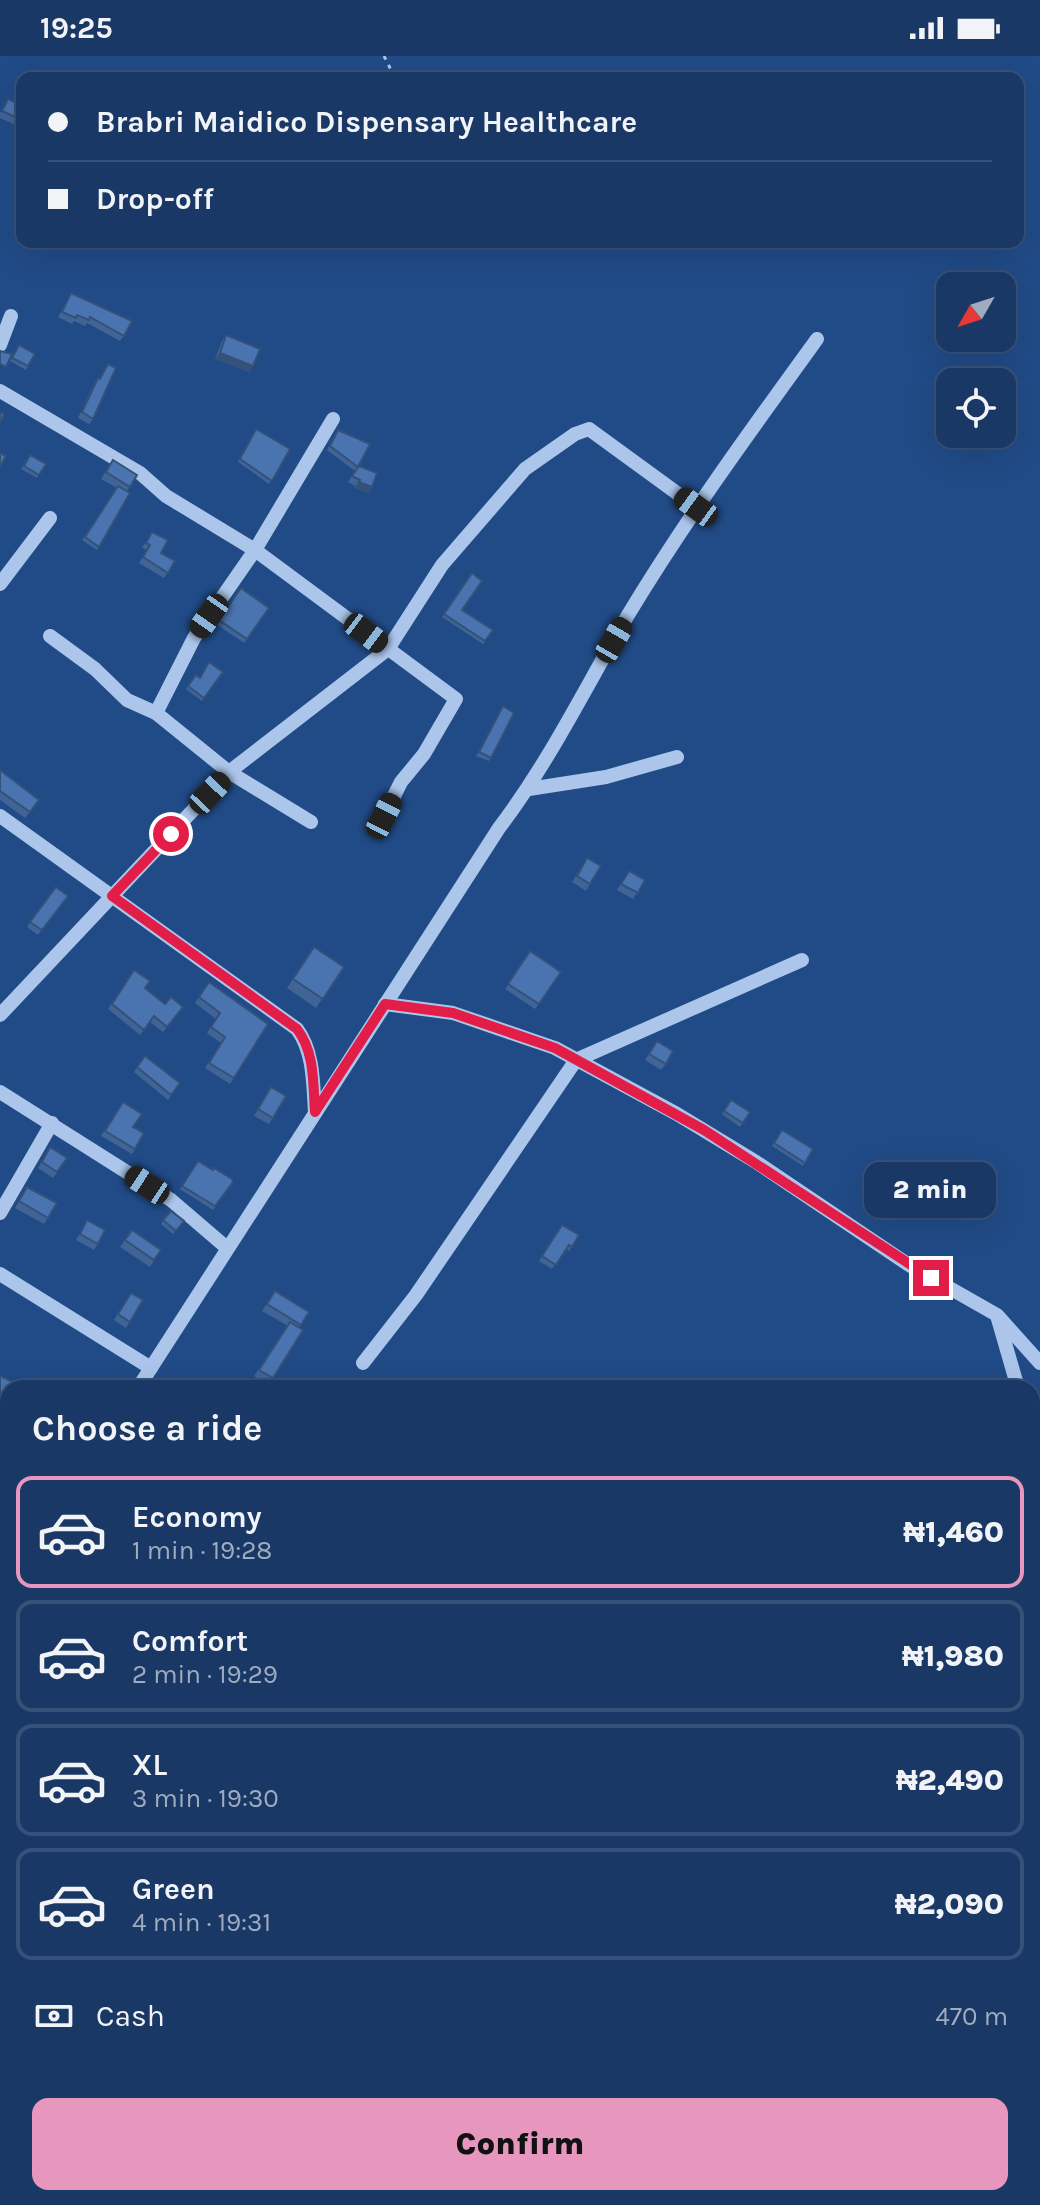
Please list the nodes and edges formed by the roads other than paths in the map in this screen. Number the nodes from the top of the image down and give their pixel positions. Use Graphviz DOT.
graph roads {
  1 [pos="11,316"];
  2 [pos="817,339"];
  3 [pos="0,345"];
  4 [pos="0,391"];
  5 [pos="333,419"];
  6 [pos="696,507"];
  7 [pos="50,518"];
  8 [pos="255,550"];
  9 [pos="0,584"];
  10 [pos="50,636"];
  11 [pos="388,649"];
  12 [pos="156,713"];
  13 [pos="677,757"];
  14 [pos="229,772"];
  15 [pos="529,789"];
  16 [pos="0,816"];
  17 [pos="384,816"];
  18 [pos="311,822"];
  19 [pos="112,896"];
  20 [pos="802,960"];
  21 [pos="385,1004"];
  22 [pos="0,1015"];
  23 [pos="576,1060"];
  24 [pos="0,1092"];
  25 [pos="315,1112"];
  26 [pos="52,1123"];
  27 [pos="0,1213"];
  28 [pos="227,1248"];
  29 [pos="0,1274"];
  30 [pos="997,1315"];
  31 [pos="363,1363"];
  32 [pos="1040,1363"];
  33 [pos="151,1368"];
  34 [pos="143,1380"];
  35 [pos="1016,1380"];
  1 -- 3 [label="street"];
  2 -- 6 [label="street"];
  4 -- 8 [label="street"];
  5 -- 8 [label="street"];
  6 -- 11 [label="street"];
  6 -- 15 [label="street"];
  7 -- 9 [label="street"];
  8 -- 11 [label="street"];
  8 -- 12 [label="street"];
  10 -- 12 [label="street"];
  11 -- 14 [label="street"];
  11 -- 17 [label="street"];
  12 -- 14 [label="street"];
  13 -- 15 [label="street"];
  14 -- 18 [label="street"];
  14 -- 19 [label="street"];
  15 -- 21 [label="street"];
  16 -- 19 [label="street"];
  19 -- 22 [label="street"];
  19 -- 25 [label="street"];
  20 -- 23 [label="street"];
  21 -- 23 [label="street"];
  21 -- 25 [label="street"];
  23 -- 30 [label="street"];
  23 -- 31 [label="street"];
  24 -- 26 [label="street"];
  25 -- 28 [label="street"];
  26 -- 27 [label="street"];
  26 -- 28 [label="street"];
  28 -- 33 [label="street"];
  29 -- 33 [label="street"];
  30 -- 32 [label="street"];
  30 -- 35 [label="street"];
  33 -- 34 [label="street"];
}
